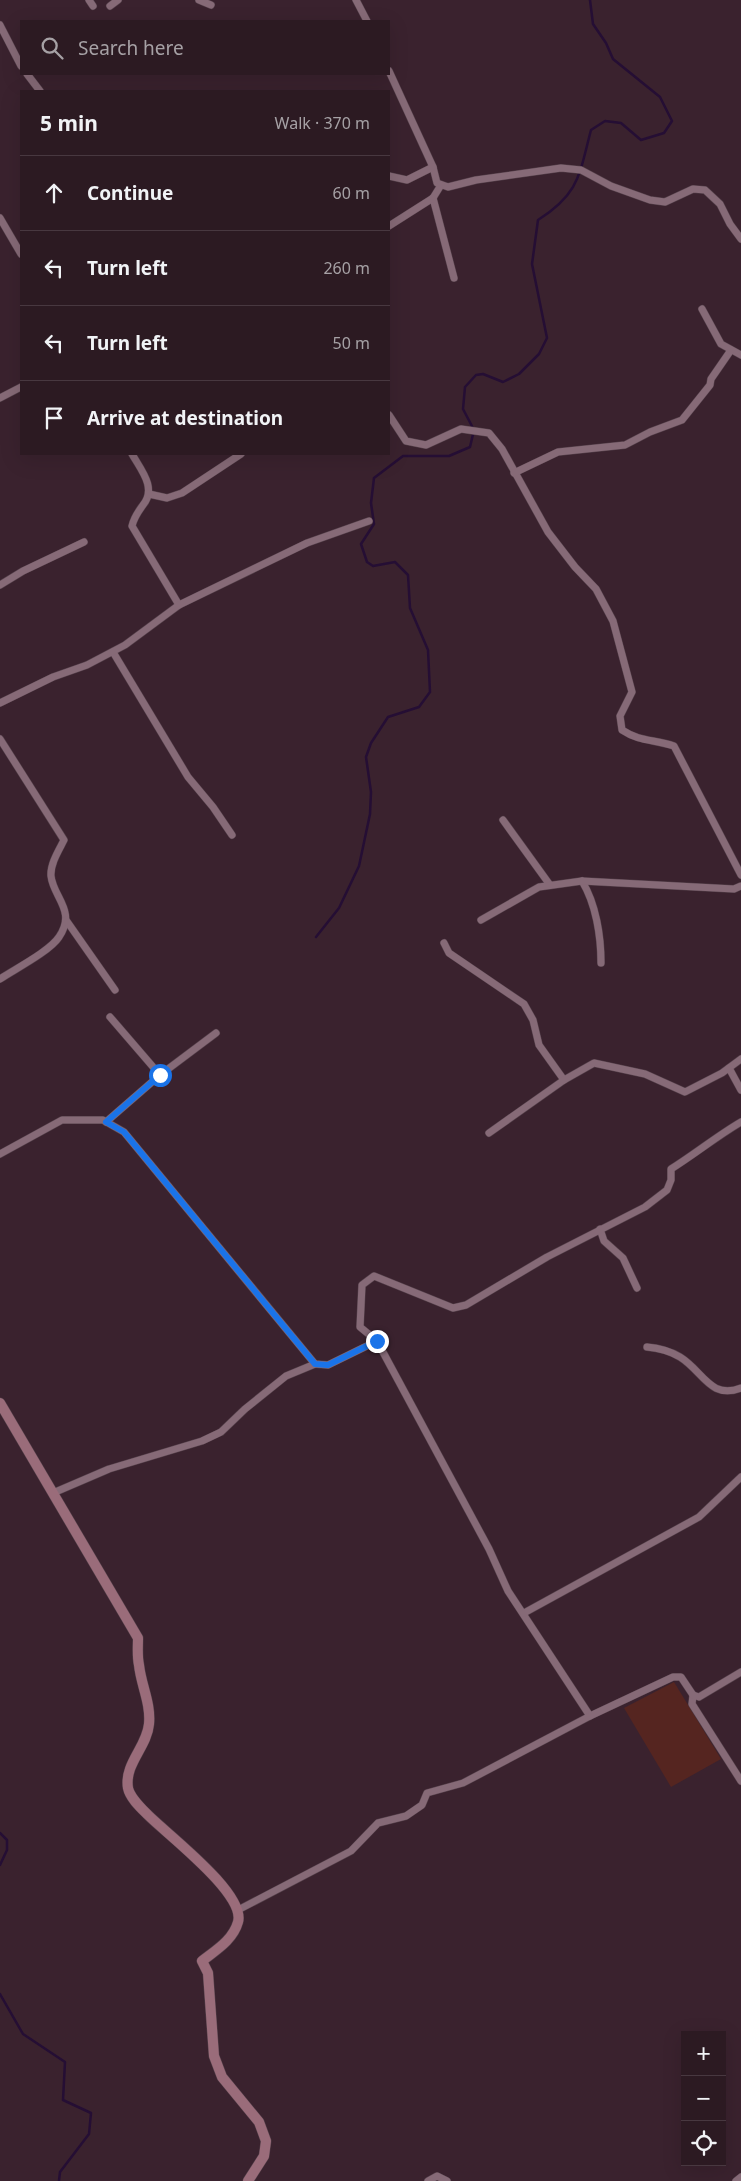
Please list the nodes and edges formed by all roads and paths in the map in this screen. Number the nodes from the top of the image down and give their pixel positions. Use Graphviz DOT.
graph roads {
  1 [pos="118,0"];
  2 [pos="199,0"];
  3 [pos="356,0"];
  4 [pos="211,5"];
  5 [pos="110,6"];
  6 [pos="366,20"];
  7 [pos="0,25"];
  8 [pos="20,64"];
  9 [pos="390,73"];
  10 [pos="28,75"];
  11 [pos="39,90"];
  12 [pos="433,167"];
  13 [pos="390,176"];
  14 [pos="442,185"];
  15 [pos="433,198"];
  16 [pos="0,218"];
  17 [pos="390,225"];
  18 [pos="741,239"];
  19 [pos="20,252"];
  20 [pos="454,278"];
  21 [pos="702,309"];
  22 [pos="730,350"];
  23 [pos="741,355"];
  24 [pos="20,388"];
  25 [pos="0,398"];
  26 [pos="390,417"];
  27 [pos="133,455"];
  28 [pos="240,455"];
  29 [pos="514,473"];
  30 [pos="149,494"];
  31 [pos="369,521"];
  32 [pos="84,542"];
  33 [pos="0,585"];
  34 [pos="179,606"];
  35 [pos="113,652"];
  36 [pos="0,703"];
  37 [pos="0,739"];
  38 [pos="503,820"];
  39 [pos="232,835"];
  40 [pos="741,875"];
  41 [pos="582,881"];
  42 [pos="550,885"];
  43 [pos="741,886"];
  44 [pos="66,920"];
  45 [pos="481,920"];
  46 [pos="444,943"];
  47 [pos="601,963"];
  48 [pos="0,979"];
  49 [pos="115,990"];
  50 [pos="110,1017"];
  51 [pos="216,1033"];
  52 [pos="741,1059"];
  53 [pos="729,1068"];
  54 [pos="160,1075"];
  55 [pos="564,1080"];
  56 [pos="741,1090"];
  57 [pos="106,1122"];
  58 [pos="741,1122"];
  59 [pos="490,1133"];
  60 [pos="0,1154"];
  61 [pos="600,1229"];
  62 [pos="637,1288"];
  63 [pos="377,1341"];
  64 [pos="647,1348"];
  65 [pos="315,1364"];
  66 [pos="741,1388"];
  67 [pos="0,1403"];
  68 [pos="741,1477"];
  69 [pos="53,1492"];
  70 [pos="524,1613"];
  71 [pos="741,1672"];
  72 [pos="693,1695"];
  73 [pos="590,1716"];
  74 [pos="741,1781"];
  75 [pos="238,1910"];
  76 [pos="741,2177"];
  77 [pos="248,2181"];
  78 [pos="428,2181"];
  79 [pos="447,2181"];
  80 [pos="736,2181"];
  1 -- 5 [label="street"];
  2 -- 4 [label="street"];
  3 -- 6 [label="street"];
  7 -- 8 [label="street"];
  9 -- 12 [label="street"];
  10 -- 11 [label="street"];
  12 -- 13 [label="street"];
  12 -- 14 [label="street"];
  14 -- 15 [label="street"];
  14 -- 18 [label="street"];
  15 -- 17 [label="street"];
  15 -- 20 [label="street"];
  16 -- 19 [label="street"];
  21 -- 22 [label="street"];
  22 -- 23 [label="street"];
  22 -- 29 [label="street"];
  24 -- 25 [label="street"];
  26 -- 29 [label="street"];
  27 -- 30 [label="street"];
  28 -- 30 [label="street"];
  29 -- 40 [label="street"];
  30 -- 34 [label="street"];
  31 -- 34 [label="street"];
  32 -- 33 [label="street"];
  34 -- 35 [label="street"];
  35 -- 36 [label="street"];
  35 -- 39 [label="street"];
  37 -- 44 [label="street"];
  38 -- 42 [label="street"];
  41 -- 42 [label="street"];
  41 -- 43 [label="street"];
  41 -- 47 [label="street"];
  42 -- 45 [label="street"];
  44 -- 48 [label="street"];
  44 -- 49 [label="street"];
  46 -- 55 [label="street"];
  50 -- 54 [label="street"];
  51 -- 54 [label="street"];
  52 -- 53 [label="street"];
  53 -- 55 [label="street"];
  53 -- 56 [label="street"];
  54 -- 57 [label="street"];
  55 -- 59 [label="street"];
  57 -- 60 [label="street"];
  57 -- 65 [label="street"];
  58 -- 61 [label="street"];
  61 -- 62 [label="street"];
  61 -- 63 [label="street"];
  63 -- 65 [label="street"];
  63 -- 70 [label="street"];
  64 -- 66 [label="street"];
  65 -- 69 [label="street"];
  67 -- 69 [label="street"];
  68 -- 70 [label="street"];
  69 -- 75 [label="street"];
  70 -- 73 [label="street"];
  71 -- 72 [label="street"];
  72 -- 73 [label="street"];
  72 -- 74 [label="street"];
  73 -- 75 [label="street"];
  75 -- 77 [label="street"];
  76 -- 80 [label="street"];
  78 -- 79 [label="street"];
}
